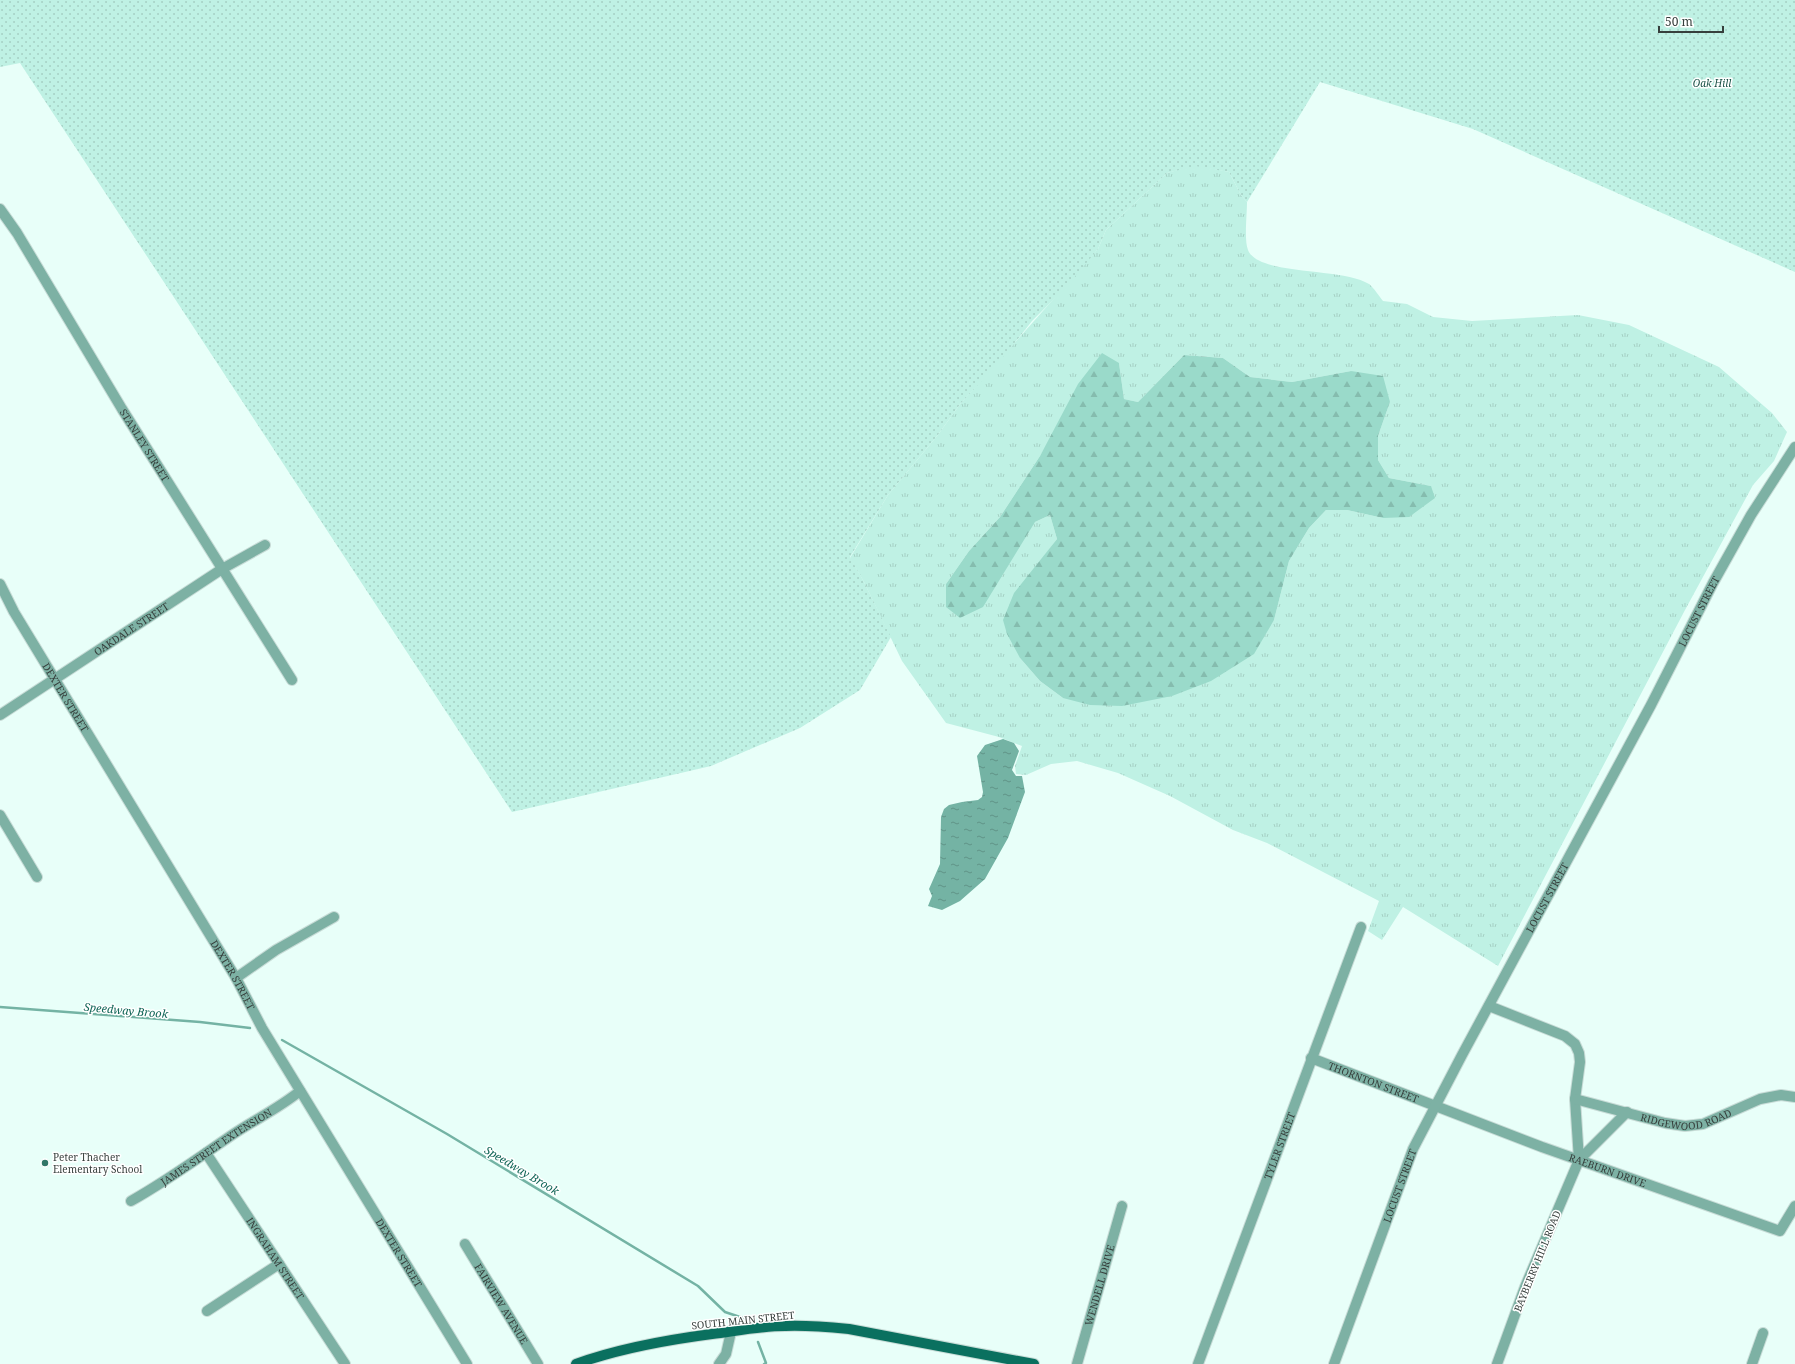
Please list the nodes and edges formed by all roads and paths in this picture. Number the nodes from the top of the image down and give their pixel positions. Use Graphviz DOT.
graph roads {
  1 [pos="0,209"];
  2 [pos="1795,447"];
  3 [pos="265,545"];
  4 [pos="222,568"];
  5 [pos="0,584"];
  6 [pos="55,680"];
  7 [pos="292,680"];
  8 [pos="0,716"];
  9 [pos="0,816"];
  10 [pos="37,877"];
  11 [pos="334,917"];
  12 [pos="1361,928"];
  13 [pos="236,978"];
  14 [pos="1488,1006"];
  15 [pos="1311,1058"];
  16 [pos="300,1091"];
  17 [pos="1795,1097"];
  18 [pos="1575,1099"];
  19 [pos="1436,1105"];
  20 [pos="1627,1112"];
  21 [pos="206,1153"];
  22 [pos="1580,1160"];
  23 [pos="131,1201"];
  24 [pos="1122,1206"];
  25 [pos="1795,1206"];
  26 [pos="465,1244"];
  27 [pos="279,1264"];
  28 [pos="207,1311"];
  29 [pos="731,1332"];
  30 [pos="1762,1333"];
  31 [pos="345,1364"];
  32 [pos="467,1364"];
  33 [pos="538,1364"];
  34 [pos="576,1364"];
  35 [pos="719,1364"];
  36 [pos="1034,1364"];
  37 [pos="1077,1364"];
  38 [pos="1198,1364"];
  39 [pos="1334,1364"];
  40 [pos="1497,1364"];
  41 [pos="1752,1364"];
  1 -- 4 [label="street, STANLEY STREET"];
  2 -- 14 [label="street, LOCUST STREET"];
  3 -- 4 [label="street, OAKDALE STREET"];
  4 -- 6 [label="street, OAKDALE STREET"];
  4 -- 7 [label="street, STANLEY STREET"];
  5 -- 6 [label="street, DEXTER STREET"];
  6 -- 8 [label="street, OAKDALE STREET"];
  6 -- 13 [label="street, DEXTER STREET"];
  9 -- 10 [label="street"];
  11 -- 13 [label="street"];
  12 -- 15 [label="street, TYLER STREET"];
  13 -- 16 [label="street, DEXTER STREET"];
  14 -- 18 [label="street, BAYBERRY HILL ROAD"];
  14 -- 19 [label="street, LOCUST STREET"];
  15 -- 19 [label="street, THORNTON STREET"];
  15 -- 38 [label="street, TYLER STREET"];
  16 -- 21 [label="street, JAMES STREET EXTENSION"];
  16 -- 32 [label="street, DEXTER STREET"];
  17 -- 20 [label="street, RIDGEWOOD ROAD"];
  18 -- 20 [label="street, RIDGEWOOD ROAD"];
  18 -- 22 [label="street, BAYBERRY HILL ROAD"];
  19 -- 22 [label="street, RAEBURN DRIVE"];
  19 -- 39 [label="street, LOCUST STREET"];
  20 -- 22 [label="street, BAYBERRY HILL ROAD"];
  21 -- 23 [label="street, JAMES STREET EXTENSION"];
  21 -- 27 [label="street, INGRAHAM STREET"];
  22 -- 25 [label="street, RAEBURN DRIVE"];
  22 -- 40 [label="street, BAYBERRY HILL ROAD"];
  24 -- 37 [label="street, WENDELL DRIVE"];
  26 -- 33 [label="street, FAIRVIEW AVENUE"];
  27 -- 28 [label="street"];
  27 -- 31 [label="street, INGRAHAM STREET"];
  29 -- 34 [label="main road, SOUTH MAIN STREET"];
  29 -- 35 [label="street"];
  29 -- 36 [label="main road, SOUTH MAIN STREET"];
  30 -- 41 [label="street"];
}
